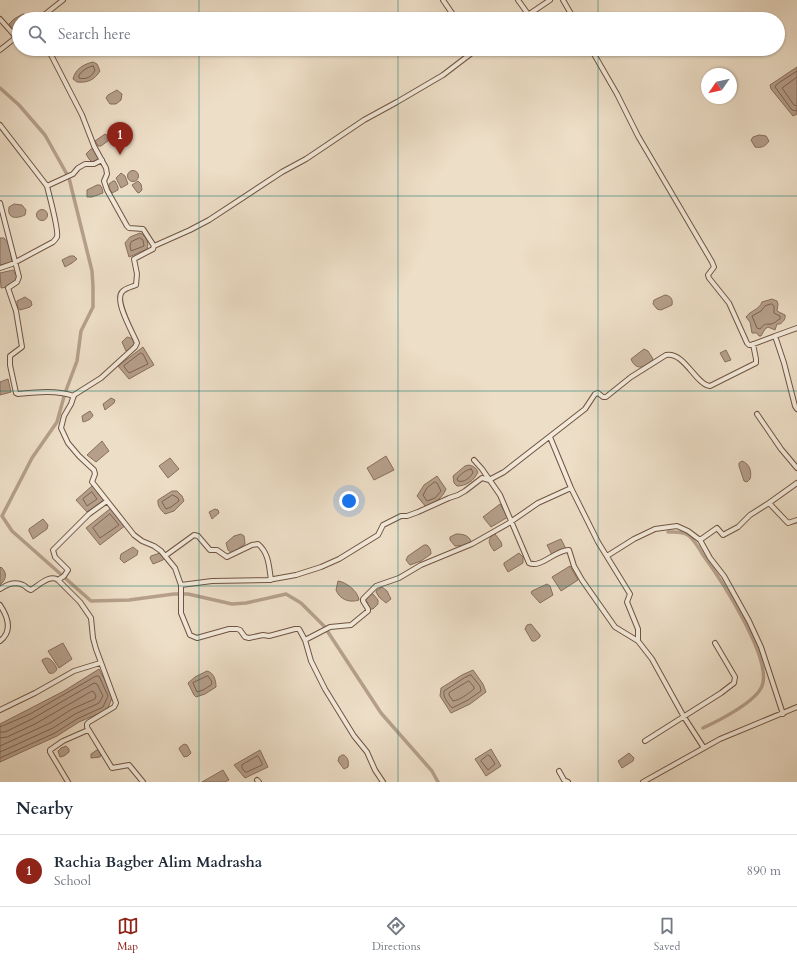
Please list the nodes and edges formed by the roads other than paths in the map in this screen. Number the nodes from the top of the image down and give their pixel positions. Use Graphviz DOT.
graph roads {
  1 [pos="64,0"];
  2 [pos="443,0"];
  3 [pos="518,0"];
  4 [pos="550,0"];
  5 [pos="563,0"];
  6 [pos="48,12"];
  7 [pos="451,12"];
  8 [pos="527,12"];
  9 [pos="531,12"];
  10 [pos="570,12"];
  11 [pos="0,19"];
  12 [pos="12,30"];
  13 [pos="12,41"];
  14 [pos="0,50"];
  15 [pos="52,56"];
  16 [pos="468,56"];
  17 [pos="595,56"];
  18 [pos="0,125"];
  19 [pos="102,160"];
  20 [pos="47,186"];
  21 [pos="0,203"];
  22 [pos="154,246"];
  23 [pos="15,262"];
  24 [pos="0,268"];
  25 [pos="797,328"];
  26 [pos="775,336"];
  27 [pos="753,344"];
  28 [pos="74,396"];
  29 [pos="797,409"];
  30 [pos="757,414"];
  31 [pos="550,437"];
  32 [pos="474,460"];
  33 [pos="796,465"];
  34 [pos="490,480"];
  35 [pos="797,483"];
  36 [pos="571,488"];
  37 [pos="107,501"];
  38 [pos="769,503"];
  39 [pos="797,520"];
  40 [pos="511,521"];
  41 [pos="700,540"];
  42 [pos="165,556"];
  43 [pos="607,556"];
  44 [pos="58,580"];
  45 [pos="271,580"];
  46 [pos="181,585"];
  47 [pos="0,589"];
  48 [pos="0,605"];
  49 [pos="305,640"];
  50 [pos="0,641"];
  51 [pos="638,641"];
  52 [pos="715,643"];
  53 [pos="100,663"];
  54 [pos="797,707"];
  55 [pos="0,710"];
  56 [pos="783,714"];
  57 [pos="684,717"];
  58 [pos="88,730"];
  59 [pos="645,741"];
  60 [pos="704,748"];
  61 [pos="559,771"];
  62 [pos="68,782"];
  63 [pos="143,782"];
  64 [pos="384,782"];
  65 [pos="568,782"];
  66 [pos="643,782"];
  1 -- 6 [label="street"];
  2 -- 7 [label="street"];
  3 -- 8 [label="street"];
  4 -- 9 [label="street"];
  5 -- 10 [label="street"];
  11 -- 12 [label="street"];
  13 -- 14 [label="street"];
  15 -- 19 [label="street"];
  16 -- 22 [label="street"];
  17 -- 27 [label="street"];
  18 -- 20 [label="street"];
  19 -- 20 [label="street"];
  19 -- 22 [label="street"];
  20 -- 23 [label="street"];
  21 -- 23 [label="street"];
  22 -- 28 [label="street"];
  23 -- 24 [label="street"];
  23 -- 28 [label="street"];
  25 -- 26 [label="street"];
  26 -- 27 [label="street"];
  26 -- 29 [label="street"];
  27 -- 31 [label="street"];
  28 -- 37 [label="street"];
  30 -- 33 [label="street"];
  31 -- 34 [label="street"];
  31 -- 36 [label="street"];
  32 -- 34 [label="street"];
  34 -- 40 [label="street"];
  34 -- 45 [label="street"];
  35 -- 38 [label="street"];
  36 -- 40 [label="street"];
  36 -- 43 [label="street"];
  37 -- 42 [label="street"];
  37 -- 44 [label="street"];
  38 -- 39 [label="street"];
  38 -- 41 [label="street"];
  40 -- 49 [label="street"];
  40 -- 51 [label="street"];
  41 -- 43 [label="street"];
  41 -- 56 [label="street"];
  42 -- 45 [label="street"];
  42 -- 46 [label="street"];
  43 -- 51 [label="street"];
  44 -- 47 [label="street"];
  44 -- 53 [label="street"];
  45 -- 46 [label="street"];
  46 -- 49 [label="street"];
  48 -- 50 [label="street"];
  49 -- 64 [label="street"];
  51 -- 57 [label="street"];
  52 -- 57 [label="street"];
  53 -- 55 [label="street"];
  53 -- 58 [label="street"];
  54 -- 56 [label="street"];
  56 -- 60 [label="street"];
  57 -- 59 [label="street"];
  57 -- 60 [label="street"];
  58 -- 62 [label="street"];
  58 -- 63 [label="street"];
  60 -- 66 [label="street"];
  61 -- 65 [label="street"];
}
